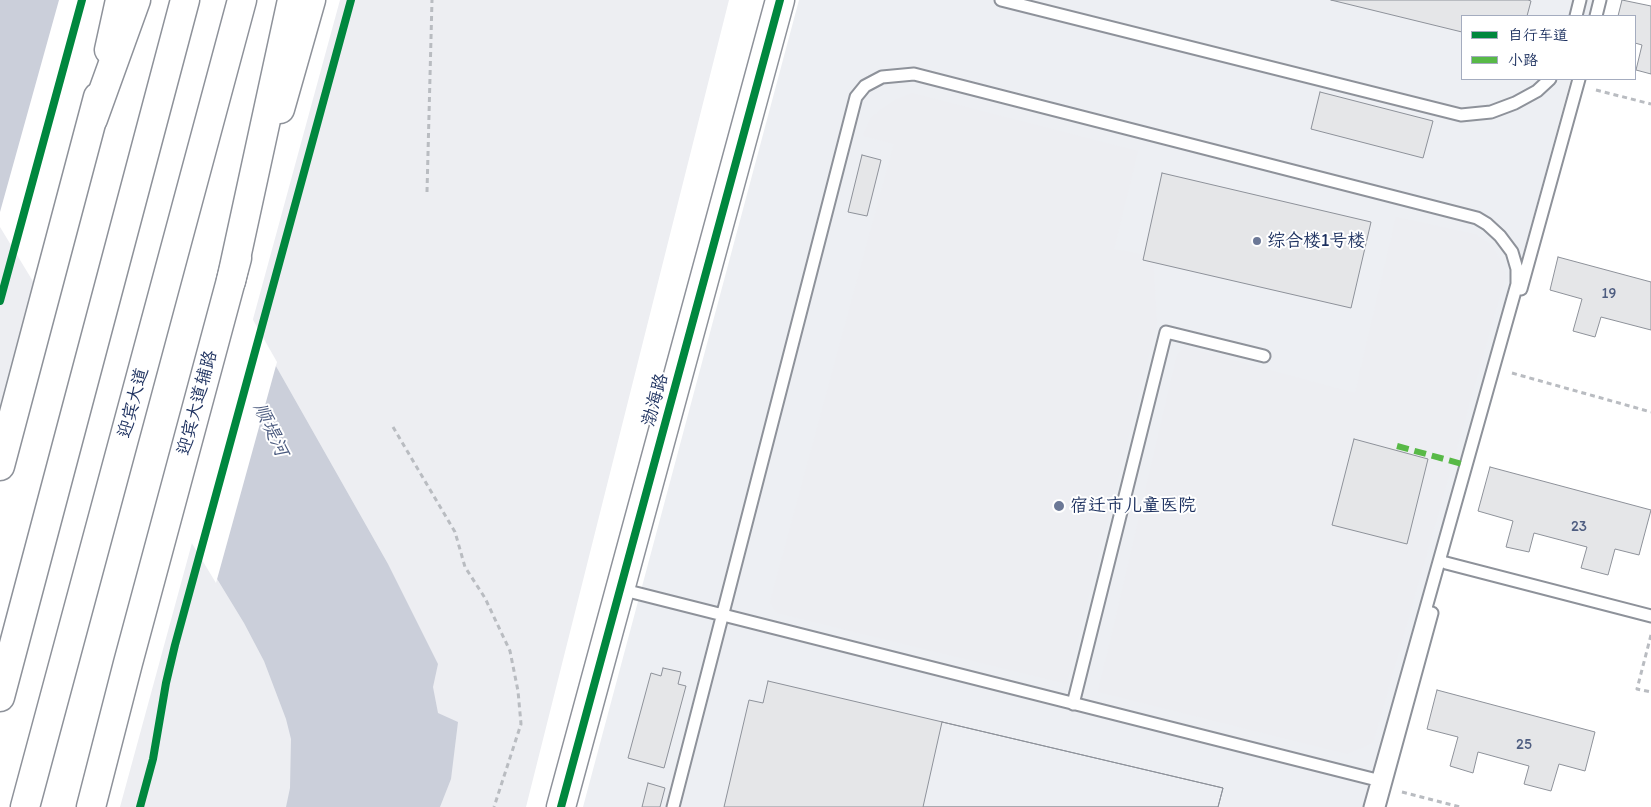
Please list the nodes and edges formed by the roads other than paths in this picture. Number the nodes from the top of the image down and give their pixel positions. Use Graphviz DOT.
graph roads {
  1 [pos="185,0"];
  2 [pos="242,0"];
  3 [pos="292,0"];
  4 [pos="311,0"];
  5 [pos="780,0"];
  6 [pos="1001,0"];
  7 [pos="1580,0"];
  8 [pos="1600,0"];
  9 [pos="127,3"];
  10 [pos="1576,15"];
  11 [pos="1596,15"];
  12 [pos="1549,80"];
  13 [pos="1578,82"];
  14 [pos="231,281"];
  15 [pos="1264,356"];
  16 [pos="0,466"];
  17 [pos="1446,563"];
  18 [pos="620,589"];
  19 [pos="722,615"];
  20 [pos="1651,616"];
  21 [pos="0,697"];
  22 [pos="1074,704"];
  23 [pos="1381,784"];
  24 [pos="25,807"];
  25 [pos="91,807"];
  26 [pos="561,807"];
  27 [pos="673,807"];
  28 [pos="1370,807"];
  29 [pos="1380,807"];
  1 -- 21 [label="main road"];
  2 -- 24 [label="main road, 迎宾大道"];
  3 -- 14 [label="main road"];
  4 -- 14 [label="main road, 迎宾大道辅路"];
  5 -- 18 [label="main road, 渤海路"];
  6 -- 12 [label="lane"];
  7 -- 10 [label="lane"];
  8 -- 11 [label="lane"];
  9 -- 16 [label="main road"];
  13 -- 17 [label="lane"];
  14 -- 25 [label="main road, 迎宾大道辅路"];
  15 -- 22 [label="lane"];
  17 -- 20 [label="lane"];
  17 -- 23 [label="lane"];
  18 -- 19 [label="lane"];
  18 -- 26 [label="main road, 渤海路"];
  19 -- 22 [label="lane"];
  19 -- 23 [label="lane"];
  19 -- 27 [label="lane"];
  22 -- 23 [label="lane"];
  23 -- 28 [label="lane"];
  23 -- 29 [label="lane"];
}
